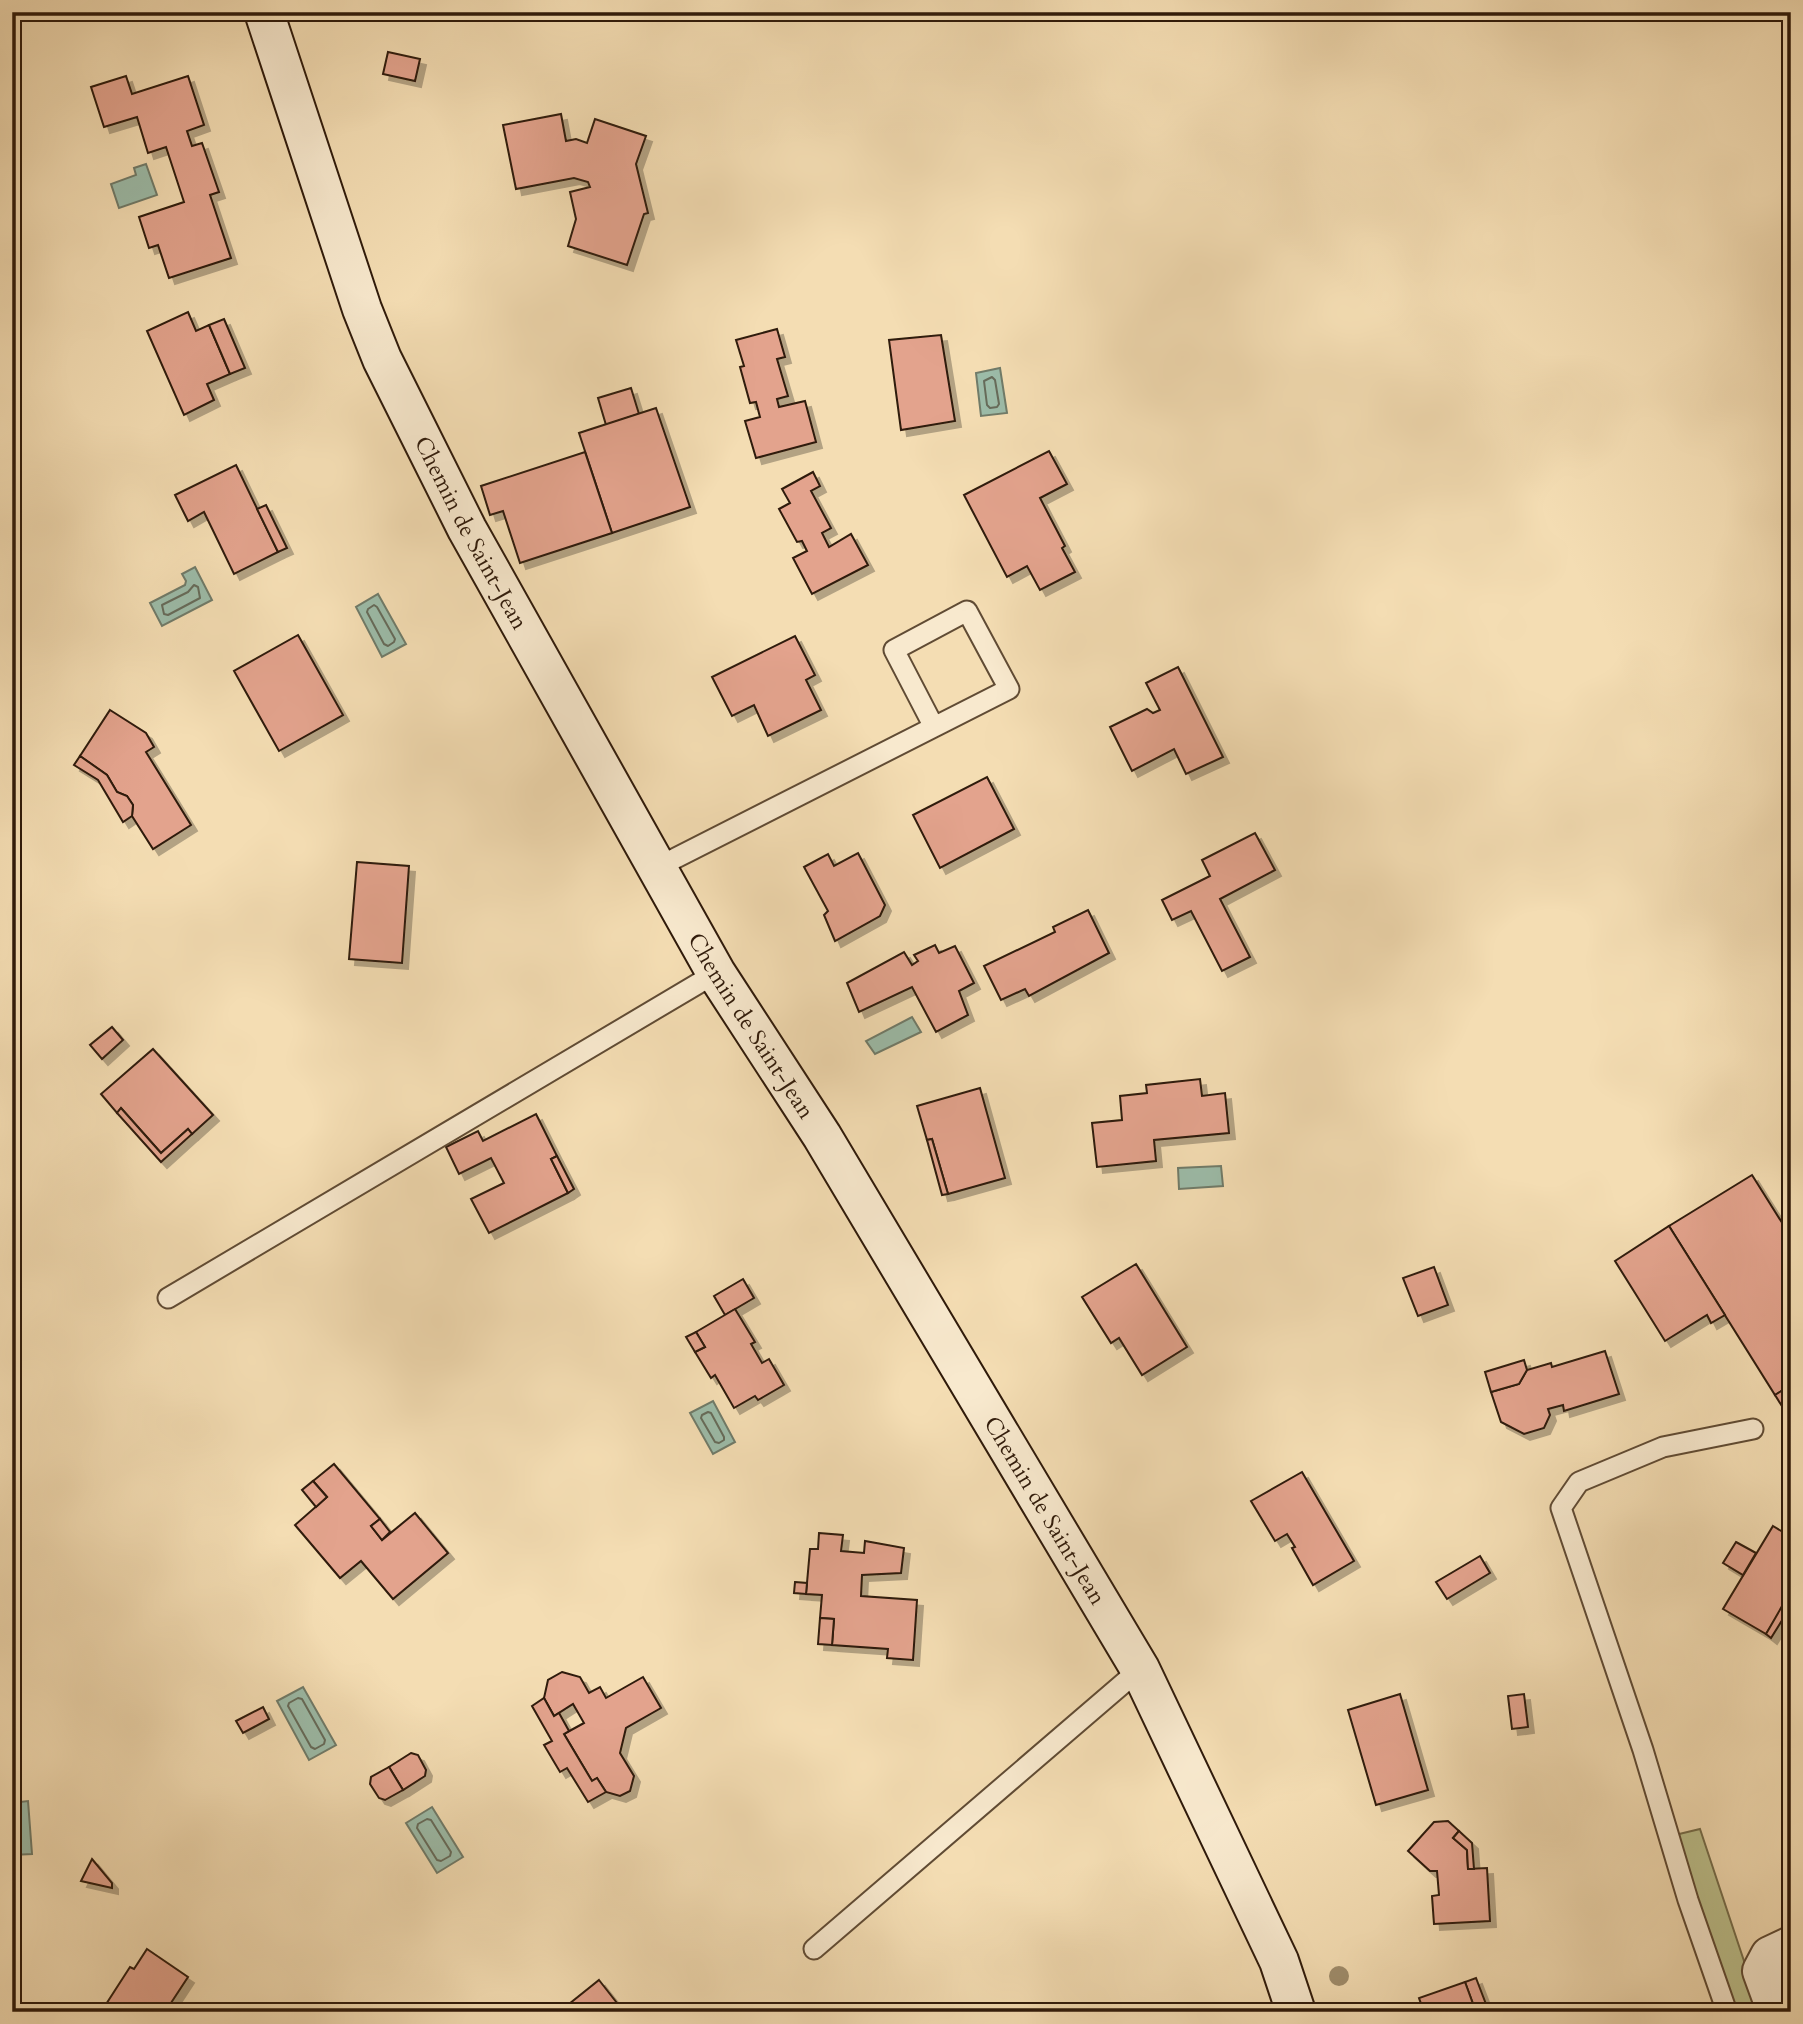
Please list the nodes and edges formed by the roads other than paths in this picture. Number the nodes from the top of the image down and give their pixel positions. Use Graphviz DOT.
graph roads {
  1 [pos="264,12"];
  2 [pos="934,727"];
  3 [pos="659,867"];
  4 [pos="716,973"];
  5 [pos="169,1298"];
  6 [pos="1753,1429"];
  7 [pos="1140,1669"];
  8 [pos="1791,1946"];
  9 [pos="814,1949"];
  10 [pos="1296,2012"];
  11 [pos="1727,2012"];
  12 [pos="1777,2012"];
  1 -- 3 [label="street, Chemin de Saint-Jean"];
  2 -- 2 [label="lane"];
  2 -- 3 [label="lane"];
  3 -- 4 [label="street, Chemin de Saint-Jean"];
  4 -- 5 [label="lane"];
  4 -- 7 [label="street, Chemin de Saint-Jean"];
  6 -- 11 [label="lane"];
  7 -- 9 [label="lane"];
  7 -- 10 [label="street, Chemin de Saint-Jean"];
  8 -- 12 [label="street"];
}
